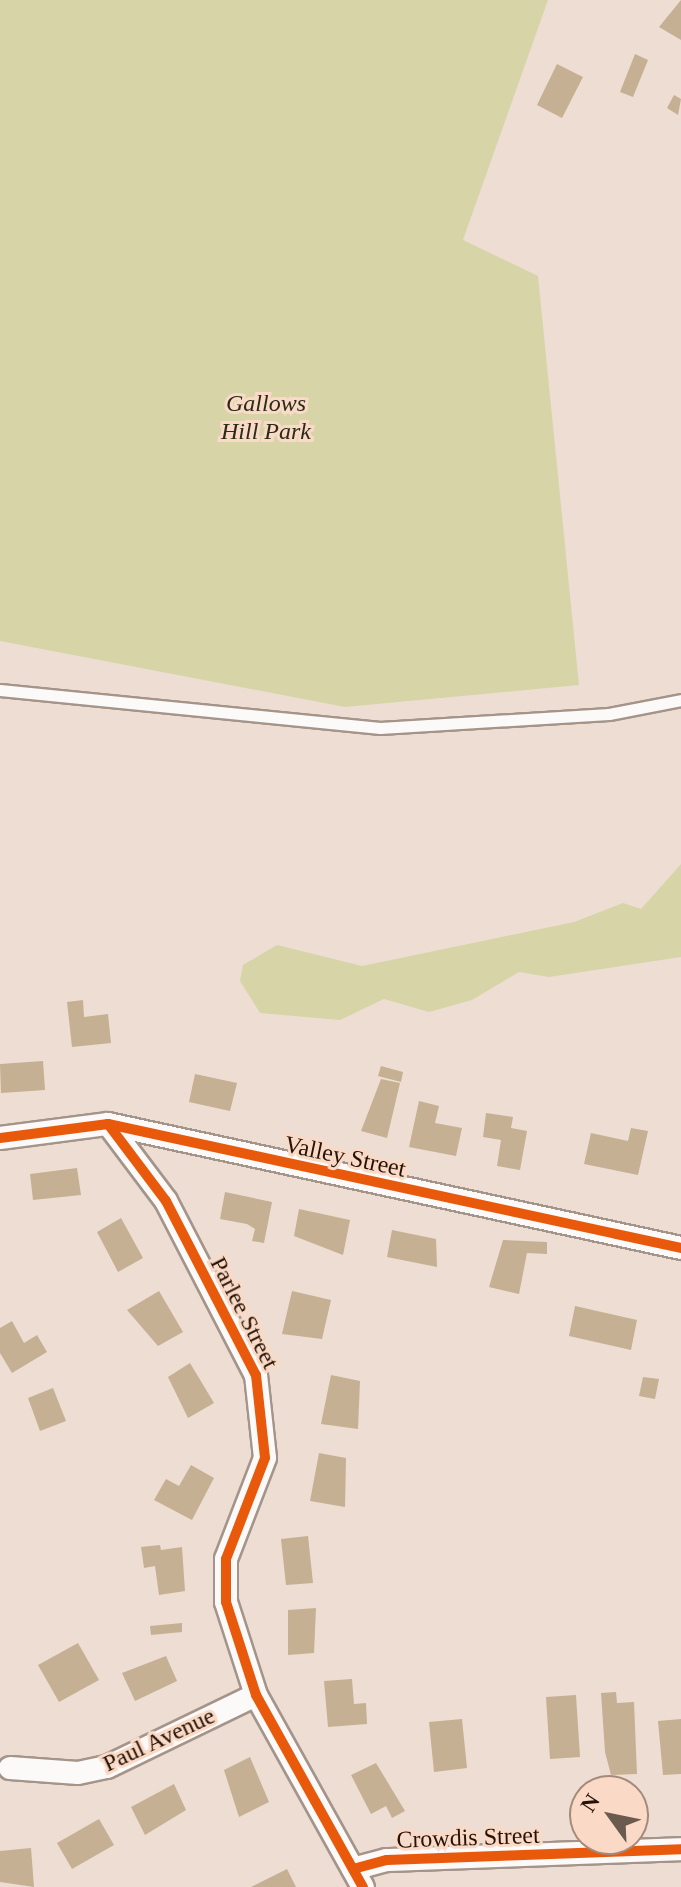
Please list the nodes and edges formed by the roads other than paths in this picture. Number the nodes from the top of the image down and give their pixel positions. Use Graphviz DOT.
graph roads {
  1 [pos="0,690"];
  2 [pos="681,700"];
  3 [pos="108,1124"];
  4 [pos="0,1138"];
  5 [pos="681,1248"];
  6 [pos="256,1695"];
  7 [pos="10,1768"];
  8 [pos="681,1849"];
  9 [pos="358,1878"];
  1 -- 2 [label="lane"];
  3 -- 4 [label="street, Valley Street"];
  3 -- 5 [label="street, Valley Street"];
  3 -- 6 [label="street, Parlee Street"];
  6 -- 7 [label="street, Paul Avenue"];
  6 -- 9 [label="street, Parlee Street"];
  8 -- 9 [label="street, Crowdis Street"];
}
